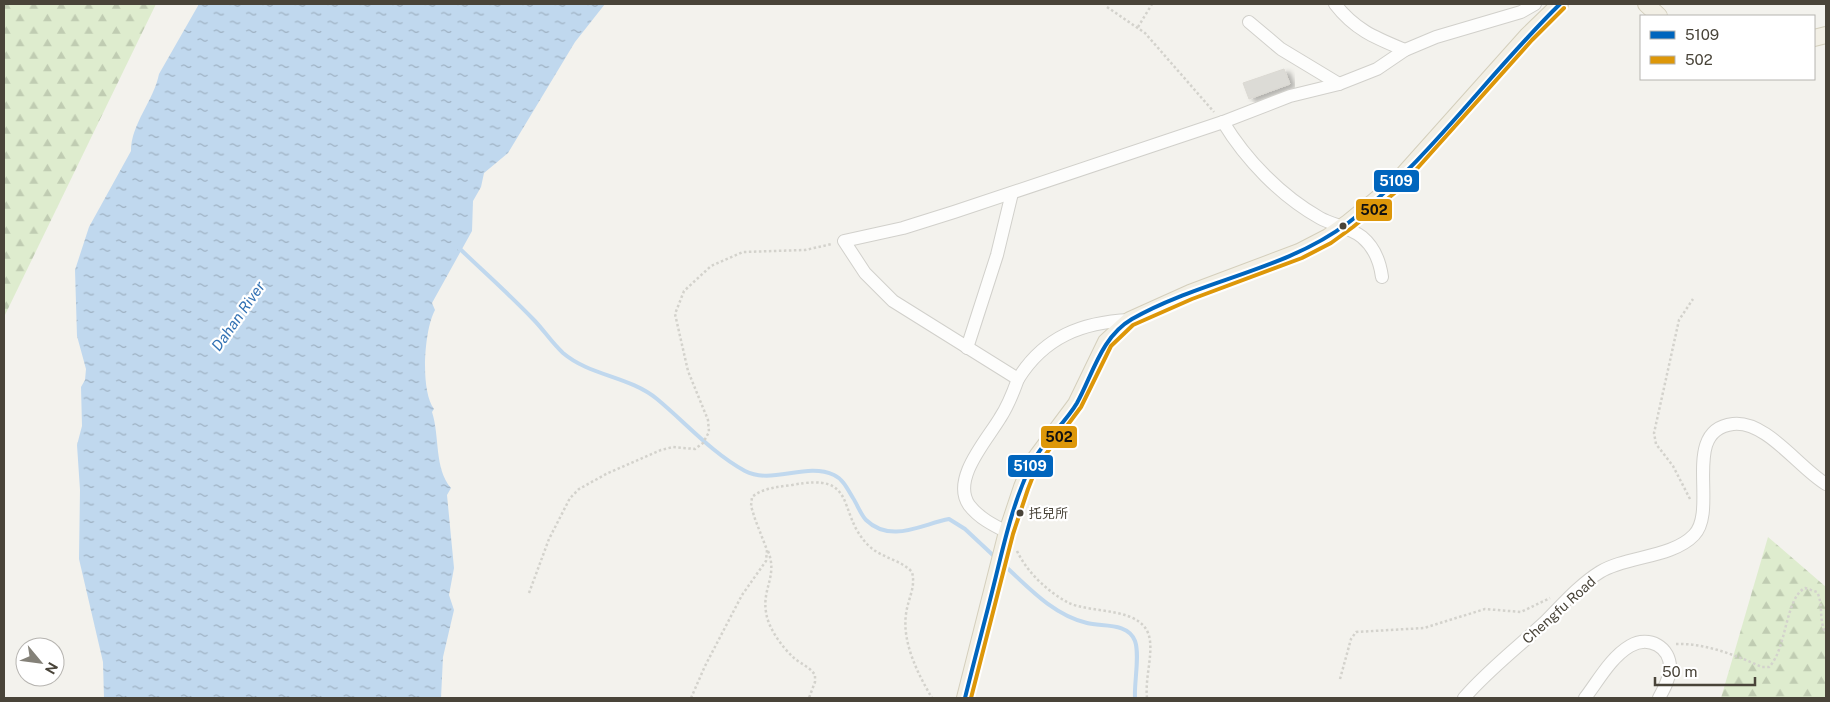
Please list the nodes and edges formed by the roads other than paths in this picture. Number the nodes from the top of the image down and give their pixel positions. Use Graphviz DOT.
graph roads {
  1 [pos="1335,4"];
  2 [pos="1535,4"];
  3 [pos="1560,4"];
  4 [pos="1646,4"];
  5 [pos="1658,15"];
  6 [pos="1249,22"];
  7 [pos="1405,50"];
  8 [pos="1339,84"];
  9 [pos="1223,122"];
  10 [pos="1012,193"];
  11 [pos="1342,228"];
  12 [pos="1382,277"];
  13 [pos="1130,320"];
  14 [pos="967,348"];
  15 [pos="1018,379"];
  16 [pos="1826,484"];
  17 [pos="1007,532"];
  18 [pos="965,698"];
  19 [pos="1464,698"];
  20 [pos="1585,698"];
  21 [pos="1659,698"];
  1 -- 7 [label="street"];
  2 -- 7 [label="street"];
  3 -- 11 [label="main road"];
  4 -- 5 [label="main road"];
  6 -- 8 [label="street"];
  7 -- 8 [label="street"];
  8 -- 9 [label="street"];
  9 -- 10 [label="street"];
  9 -- 11 [label="street"];
  10 -- 14 [label="street"];
  10 -- 14 [label="street"];
  11 -- 12 [label="street"];
  11 -- 13 [label="main road"];
  13 -- 15 [label="street"];
  13 -- 17 [label="main road"];
  14 -- 15 [label="street"];
  15 -- 17 [label="street"];
  16 -- 19 [label="street, Chengfu Road"];
  17 -- 18 [label="main road"];
  20 -- 21 [label="street"];
}
